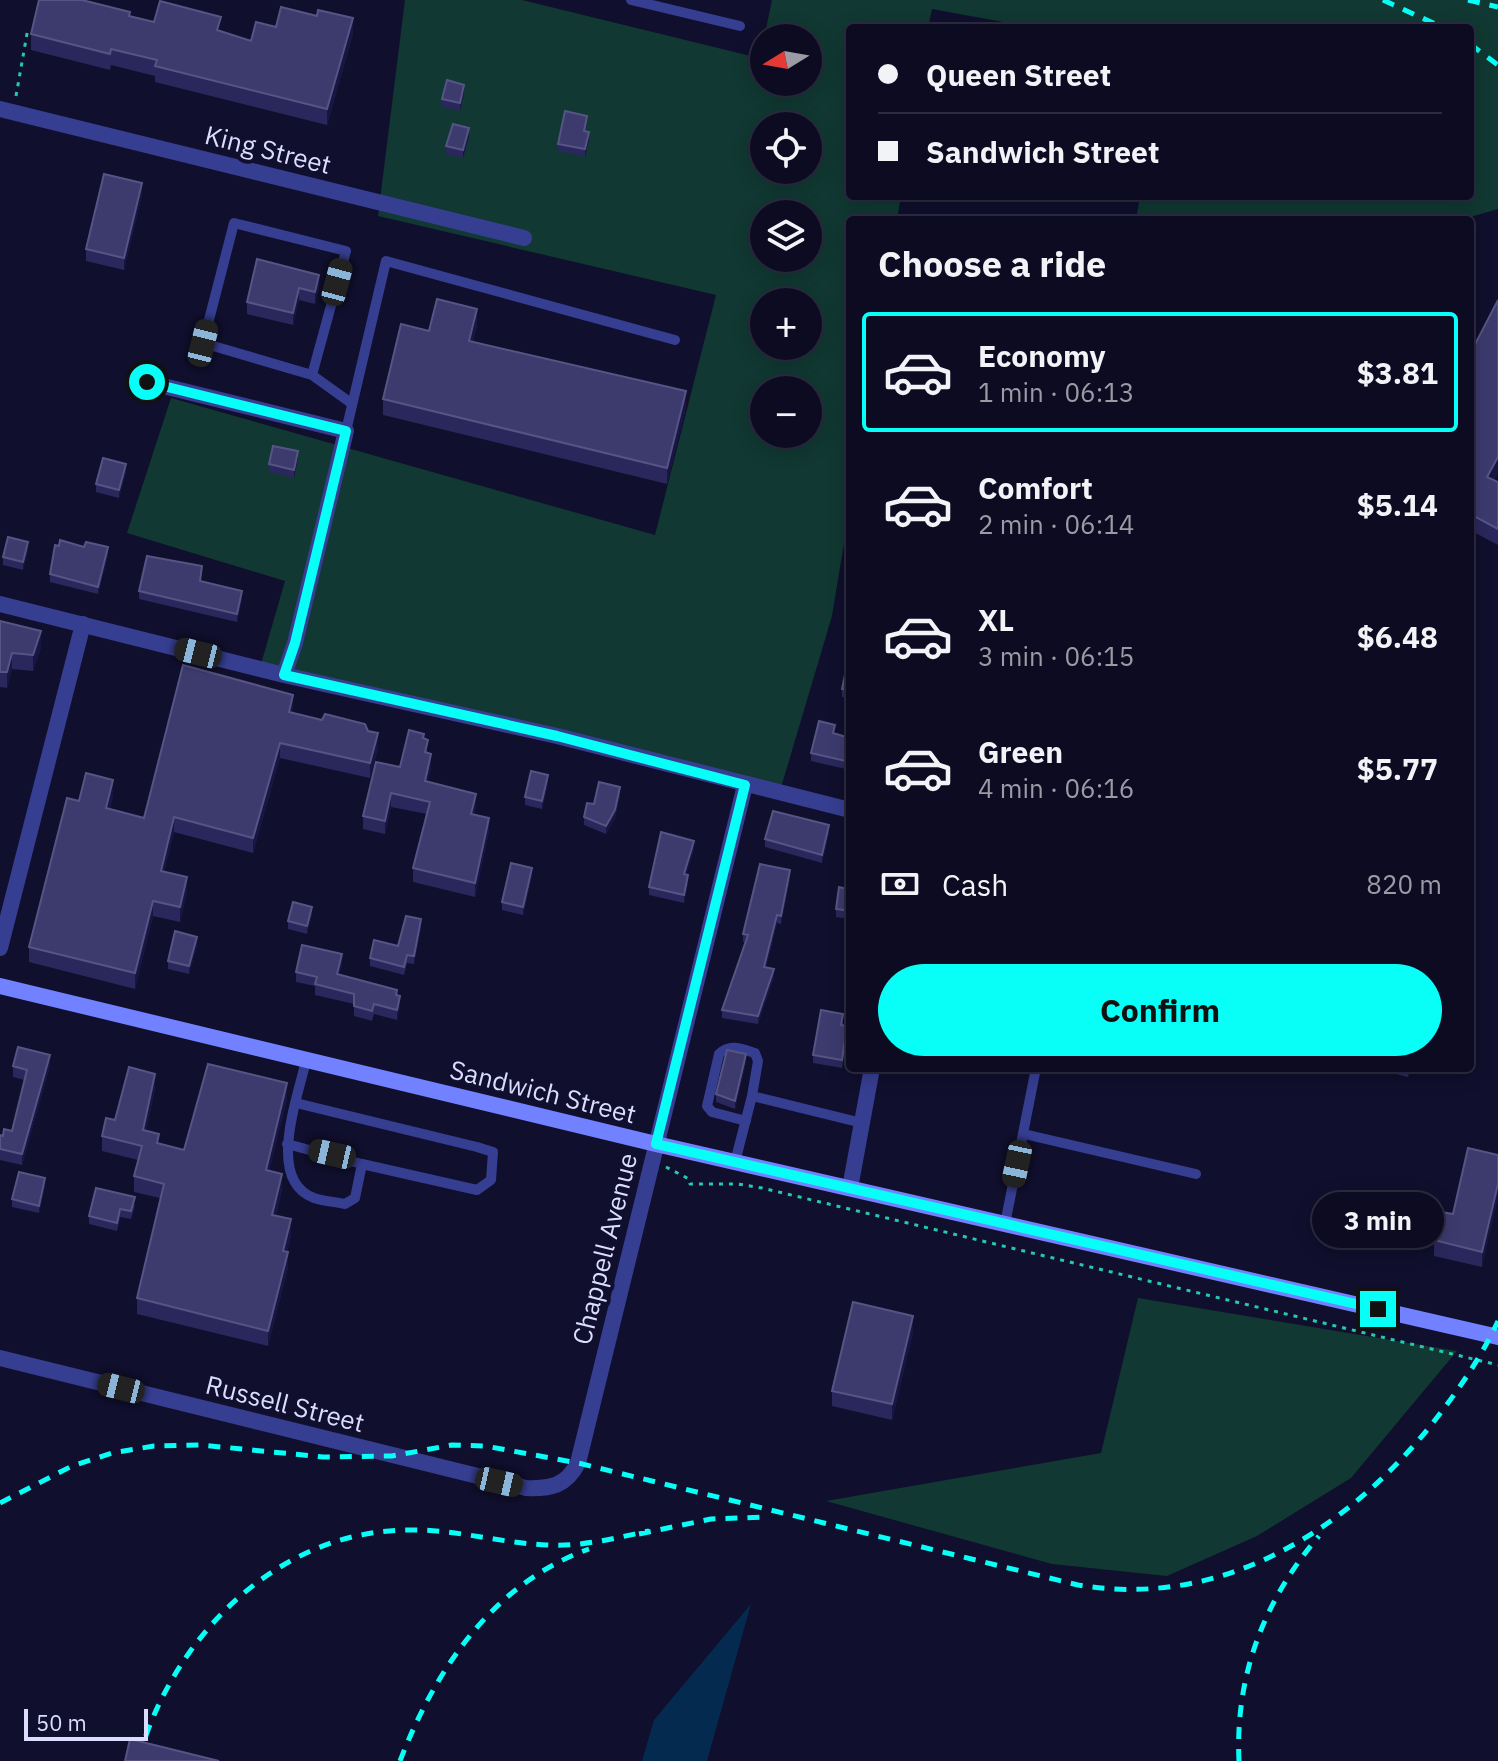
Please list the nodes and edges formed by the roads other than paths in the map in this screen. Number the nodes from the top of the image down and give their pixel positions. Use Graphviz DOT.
graph roads {
  1 [pos="631,0"];
  2 [pos="740,26"];
  3 [pos="6,110"];
  4 [pos="524,238"];
  5 [pos="675,340"];
  6 [pos="312,375"];
  7 [pos="147,382"];
  8 [pos="351,403"];
  9 [pos="346,431"];
  10 [pos="0,604"];
  11 [pos="83,624"];
  12 [pos="284,675"];
  13 [pos="745,785"];
  14 [pos="846,809"];
  15 [pos="0,948"];
  16 [pos="0,986"];
  17 [pos="306,1060"];
  18 [pos="871,1072"];
  19 [pos="1035,1072"];
  20 [pos="752,1096"];
  21 [pos="296,1103"];
  22 [pos="746,1121"];
  23 [pos="862,1123"];
  24 [pos="1024,1134"];
  25 [pos="287,1144"];
  26 [pos="654,1152"];
  27 [pos="735,1162"];
  28 [pos="362,1164"];
  29 [pos="1196,1174"];
  30 [pos="850,1188"];
  31 [pos="1005,1224"];
  32 [pos="1498,1337"];
  33 [pos="0,1358"];
  34 [pos="558,1485"];
  1 -- 2 [label="lane"];
  3 -- 4 [label="street, King Street"];
  5 -- 8 [label="lane"];
  6 -- 6 [label="lane"];
  6 -- 8 [label="lane"];
  7 -- 9 [label="street"];
  8 -- 9 [label="lane"];
  9 -- 12 [label="street"];
  10 -- 11 [label="street"];
  11 -- 12 [label="street"];
  11 -- 15 [label="street"];
  12 -- 13 [label="street"];
  13 -- 14 [label="street"];
  13 -- 26 [label="street, Chappell Avenue"];
  16 -- 17 [label="main road, Sandwich Street"];
  17 -- 21 [label="lane"];
  17 -- 26 [label="main road, Sandwich Street"];
  18 -- 23 [label="street"];
  19 -- 24 [label="lane"];
  20 -- 22 [label="lane"];
  20 -- 22 [label="lane"];
  20 -- 23 [label="lane"];
  21 -- 25 [label="lane"];
  21 -- 28 [label="lane"];
  22 -- 27 [label="lane"];
  23 -- 30 [label="street"];
  24 -- 29 [label="lane"];
  24 -- 31 [label="lane"];
  25 -- 28 [label="lane"];
  25 -- 28 [label="lane"];
  26 -- 27 [label="main road, Sandwich Street"];
  26 -- 34 [label="street, Chappell Avenue"];
  27 -- 30 [label="main road, Sandwich Street"];
  30 -- 31 [label="main road, Sandwich Street"];
  31 -- 32 [label="main road, Sandwich Street"];
  33 -- 34 [label="street, Russell Street"];
}
